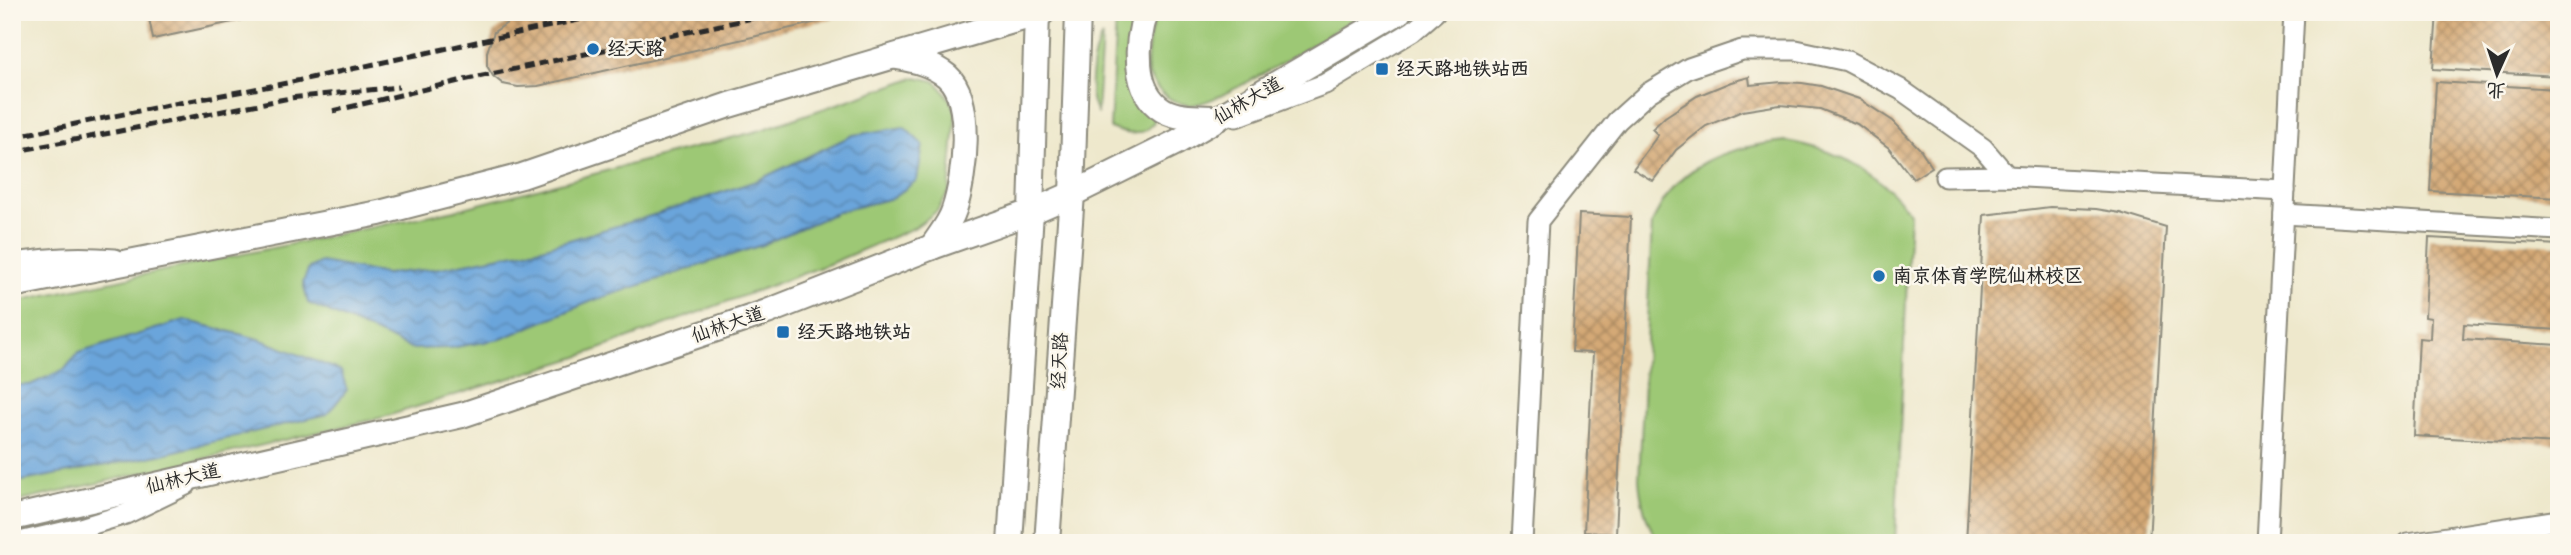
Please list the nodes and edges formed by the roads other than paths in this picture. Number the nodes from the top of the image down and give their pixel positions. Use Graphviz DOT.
graph roads {
  1 [pos="1078,12"];
  2 [pos="1146,12"];
  3 [pos="1399,12"];
  4 [pos="1435,12"];
  5 [pos="2294,12"];
  6 [pos="1039,13"];
  7 [pos="894,56"];
  8 [pos="1218,118"];
  9 [pos="1177,142"];
  10 [pos="2007,176"];
  11 [pos="1945,177"];
  12 [pos="2285,191"];
  13 [pos="1072,194"];
  14 [pos="1031,212"];
  15 [pos="2284,214"];
  16 [pos="2559,230"];
  17 [pos="932,247"];
  18 [pos="137,261"];
  19 [pos="12,264"];
  20 [pos="12,285"];
  21 [pos="215,472"];
  22 [pos="12,518"];
  23 [pos="2559,520"];
  24 [pos="15,543"];
  25 [pos="1010,543"];
  26 [pos="1047,543"];
  27 [pos="1522,543"];
  28 [pos="2267,543"];
  29 [pos="2408,543"];
  1 -- 13 [label="main road, 经天路"];
  2 -- 8 [label="main road"];
  3 -- 8 [label="main road, 仙林大道"];
  4 -- 9 [label="street"];
  5 -- 12 [label="street"];
  6 -- 7 [label="main road"];
  6 -- 14 [label="main road, 经天路"];
  7 -- 17 [label="main road"];
  7 -- 18 [label="main road"];
  8 -- 9 [label="main road, 仙林大道"];
  9 -- 13 [label="main road, 仙林大道"];
  10 -- 11 [label="street"];
  10 -- 12 [label="street"];
  10 -- 27 [label="street"];
  12 -- 15 [label="street"];
  13 -- 14 [label="main road, 仙林大道"];
  13 -- 26 [label="main road, 经天路"];
  14 -- 17 [label="main road, 仙林大道"];
  14 -- 25 [label="main road, 经天路"];
  15 -- 16 [label="street"];
  15 -- 28 [label="street"];
  17 -- 21 [label="main road, 仙林大道"];
  18 -- 19 [label="street"];
  18 -- 20 [label="main road"];
  21 -- 22 [label="main road, 仙林大道"];
  21 -- 24 [label="street"];
  23 -- 29 [label="street"];
}
